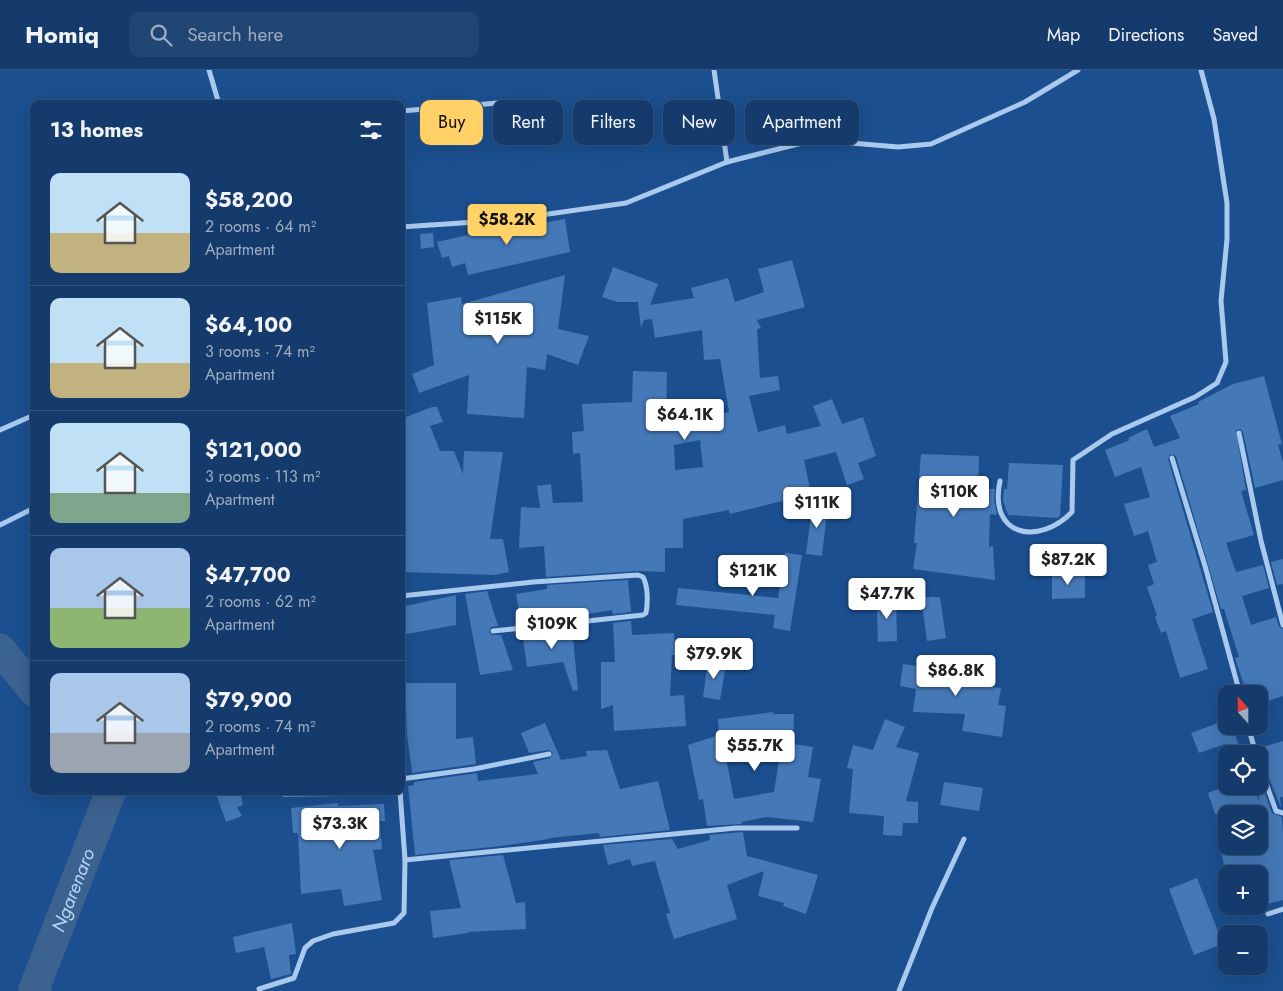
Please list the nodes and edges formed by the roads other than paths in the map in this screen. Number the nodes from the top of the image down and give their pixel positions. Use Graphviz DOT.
graph roads {
  1 [pos="209,70"];
  2 [pos="714,70"];
  3 [pos="1078,70"];
  4 [pos="1202,70"];
  5 [pos="217,100"];
  6 [pos="493,103"];
  7 [pos="405,111"];
  8 [pos="727,162"];
  9 [pos="405,228"];
  10 [pos="30,417"];
  11 [pos="0,430"];
  12 [pos="1239,433"];
  13 [pos="1172,458"];
  14 [pos="1000,482"];
  15 [pos="30,510"];
  16 [pos="0,525"];
  17 [pos="405,596"];
  18 [pos="1283,626"];
  19 [pos="493,631"];
  20 [pos="1238,685"];
  21 [pos="549,754"];
  22 [pos="405,778"];
  23 [pos="1268,792"];
  24 [pos="400,795"];
  25 [pos="1283,813"];
  26 [pos="797,828"];
  27 [pos="964,839"];
  28 [pos="405,860"];
  29 [pos="1283,909"];
  30 [pos="1268,914"];
  31 [pos="259,989"];
  32 [pos="899,991"];
  1 -- 5 [label="street"];
  2 -- 8 [label="street"];
  3 -- 8 [label="street"];
  4 -- 14 [label="street"];
  6 -- 7 [label="street"];
  8 -- 9 [label="street"];
  10 -- 11 [label="street"];
  12 -- 18 [label="street"];
  13 -- 20 [label="street"];
  15 -- 16 [label="street"];
  17 -- 19 [label="street"];
  21 -- 22 [label="street"];
  23 -- 25 [label="street"];
  24 -- 28 [label="street"];
  26 -- 28 [label="street"];
  27 -- 32 [label="street"];
  28 -- 31 [label="street"];
  29 -- 30 [label="street"];
}
